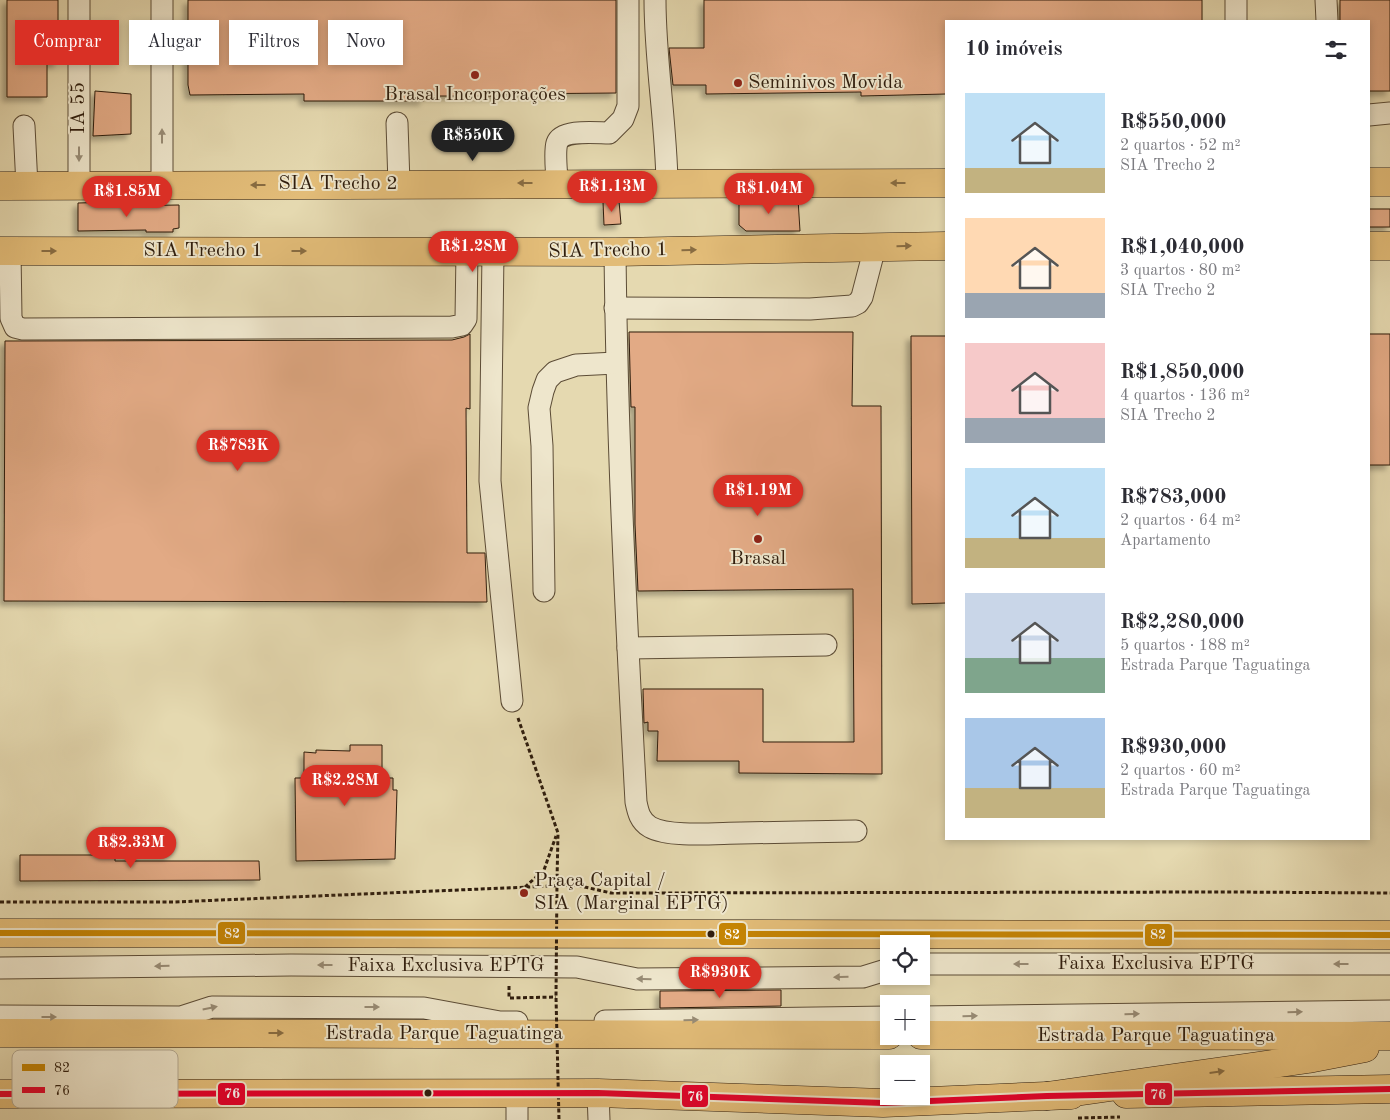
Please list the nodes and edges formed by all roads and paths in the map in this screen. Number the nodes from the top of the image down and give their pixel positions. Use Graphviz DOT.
graph roads {
  1 [pos="79,0"];
  2 [pos="162,0"];
  3 [pos="628,0"];
  4 [pos="655,0"];
  5 [pos="1236,0"];
  6 [pos="1326,0"];
  7 [pos="1236,20"];
  8 [pos="1327,20"];
  9 [pos="1390,114"];
  10 [pos="1370,115"];
  11 [pos="397,122"];
  12 [pos="24,126"];
  13 [pos="1370,182"];
  14 [pos="1390,182"];
  15 [pos="557,183"];
  16 [pos="667,183"];
  17 [pos="945,183"];
  18 [pos="399,184"];
  19 [pos="162,185"];
  20 [pos="0,186"];
  21 [pos="27,186"];
  22 [pos="79,186"];
  23 [pos="945,246"];
  24 [pos="1370,246"];
  25 [pos="1390,246"];
  26 [pos="875,247"];
  27 [pos="5,251"];
  28 [pos="480,252"];
  29 [pos="615,252"];
  30 [pos="615,308"];
  31 [pos="616,363"];
  32 [pos="544,591"];
  33 [pos="826,645"];
  34 [pos="628,648"];
  35 [pos="512,702"];
  36 [pos="856,831"];
  37 [pos="558,833"];
  38 [pos="525,887"];
  39 [pos="1390,893"];
  40 [pos="0,902"];
  41 [pos="0,933"];
  42 [pos="1390,935"];
  43 [pos="930,964"];
  44 [pos="1390,964"];
  45 [pos="0,968"];
  46 [pos="880,972"];
  47 [pos="534,997"];
  48 [pos="556,997"];
  49 [pos="1390,1011"];
  50 [pos="0,1016"];
  51 [pos="880,1017"];
  52 [pos="930,1017"];
  53 [pos="0,1033"];
  54 [pos="880,1035"];
  55 [pos="930,1035"];
  56 [pos="1390,1036"];
  57 [pos="1390,1043"];
  58 [pos="1390,1089"];
  59 [pos="517,1093"];
  60 [pos="598,1093"];
  61 [pos="178,1094"];
  62 [pos="1047,1096"];
  63 [pos="847,1111"];
  64 [pos="883,1112"];
  65 [pos="517,1120"];
  66 [pos="559,1120"];
  67 [pos="599,1120"];
  1 -- 22 [label="street, IA 55, one-way"];
  19 -- 2 [label="street, one-way"];
  3 -- 15 [label="street"];
  4 -- 16 [label="street"];
  5 -- 7 [label="street"];
  6 -- 8 [label="street"];
  9 -- 10 [label="street"];
  11 -- 18 [label="street"];
  12 -- 21 [label="street"];
  13 -- 14 [label="main road"];
  15 -- 16 [label="main road, SIA Trecho 2"];
  15 -- 18 [label="main road, SIA Trecho 2, one-way"];
  17 -- 16 [label="main road, SIA Trecho 2, one-way"];
  18 -- 19 [label="main road, SIA Trecho 2, one-way"];
  19 -- 22 [label="main road, SIA Trecho 2"];
  20 -- 21 [label="main road, SIA Trecho 2"];
  21 -- 22 [label="main road, SIA Trecho 2"];
  26 -- 23 [label="main road, SIA Trecho 1, one-way"];
  24 -- 25 [label="main road"];
  29 -- 26 [label="main road, SIA Trecho 1, one-way"];
  26 -- 30 [label="street"];
  27 -- 28 [label="main road, SIA Trecho 1, one-way"];
  27 -- 28 [label="street"];
  28 -- 29 [label="main road, SIA Trecho 1"];
  28 -- 35 [label="street"];
  29 -- 30 [label="street"];
  30 -- 31 [label="street"];
  31 -- 32 [label="street"];
  31 -- 34 [label="street"];
  33 -- 34 [label="street"];
  34 -- 36 [label="street"];
  35 -- 37 [label="path"];
  37 -- 38 [label="path"];
  37 -- 48 [label="path, bridge"];
  38 -- 39 [label="path"];
  38 -- 40 [label="path"];
  41 -- 42 [label="main road"];
  44 -- 43 [label="street, Faixa Exclusiva EPTG, one-way"];
  46 -- 45 [label="street, Faixa Exclusiva EPTG, one-way"];
  47 -- 48 [label="path"];
  48 -- 66 [label="path, bridge"];
  52 -- 49 [label="street, one-way"];
  50 -- 51 [label="street, Faixa Exclusiva EPTG, one-way"];
  53 -- 54 [label="main road, Estrada Parque Taguatinga, one-way"];
  55 -- 56 [label="main road, Estrada Parque Taguatinga"];
  62 -- 57 [label="main road, one-way"];
  58 -- 62 [label="main road"];
  59 -- 60 [label="main road"];
  59 -- 61 [label="main road"];
  59 -- 65 [label="street"];
  60 -- 63 [label="main road"];
  60 -- 67 [label="street"];
  62 -- 64 [label="main road"];
  63 -- 64 [label="main road"];
}
